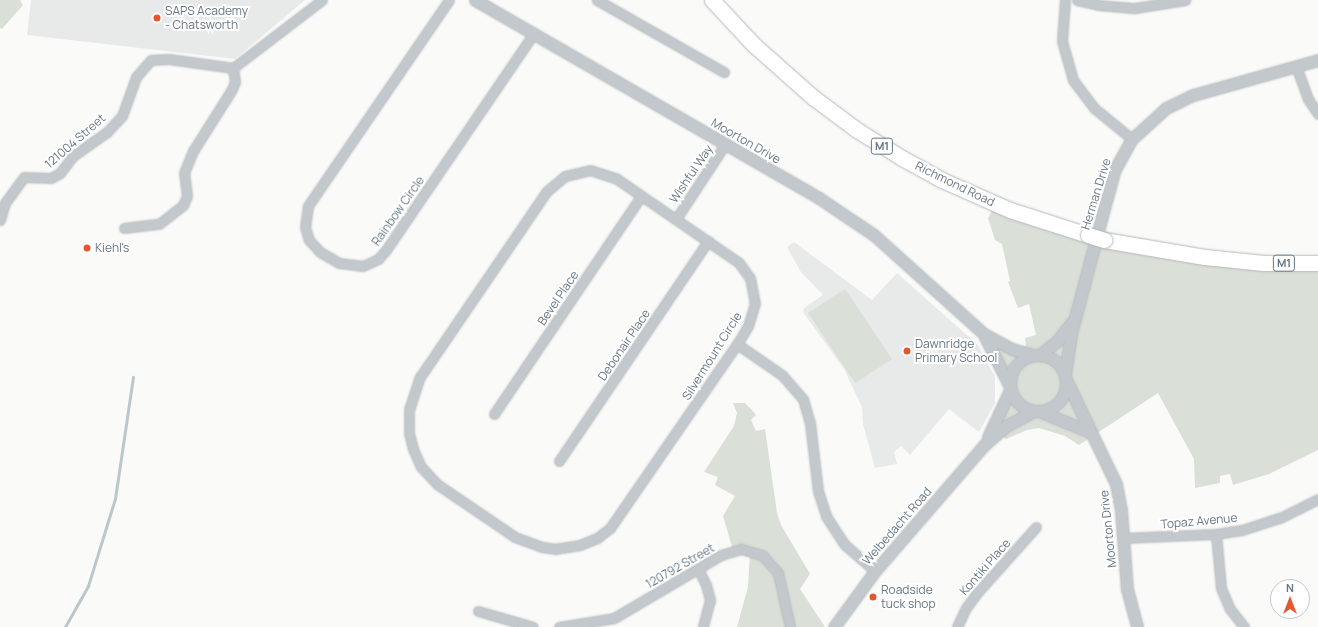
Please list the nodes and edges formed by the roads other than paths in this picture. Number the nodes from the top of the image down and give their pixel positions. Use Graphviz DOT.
graph roads {
  1 [pos="322,0"];
  2 [pos="449,0"];
  3 [pos="474,0"];
  4 [pos="597,0"];
  5 [pos="712,0"];
  6 [pos="1065,0"];
  7 [pos="1077,0"];
  8 [pos="1185,0"];
  9 [pos="534,33"];
  10 [pos="1318,60"];
  11 [pos="1296,66"];
  12 [pos="233,68"];
  13 [pos="724,72"];
  14 [pos="1318,114"];
  15 [pos="1132,139"];
  16 [pos="726,143"];
  17 [pos="641,196"];
  18 [pos="676,219"];
  19 [pos="0,220"];
  20 [pos="124,228"];
  21 [pos="708,242"];
  22 [pos="1318,256"];
  23 [pos="1251,260"];
  24 [pos="1318,263"];
  25 [pos="1075,319"];
  26 [pos="984,334"];
  27 [pos="737,344"];
  28 [pos="1037,354"];
  29 [pos="1065,377"];
  30 [pos="1010,387"];
  31 [pos="1037,411"];
  32 [pos="494,414"];
  33 [pos="1090,432"];
  34 [pos="984,445"];
  35 [pos="559,461"];
  36 [pos="1318,499"];
  37 [pos="1036,527"];
  38 [pos="1216,534"];
  39 [pos="1124,538"];
  40 [pos="698,569"];
  41 [pos="875,571"];
  42 [pos="478,611"];
  43 [pos="609,624"];
  44 [pos="533,627"];
  45 [pos="559,627"];
  46 [pos="703,627"];
  47 [pos="790,627"];
  48 [pos="834,627"];
  49 [pos="957,627"];
  50 [pos="1137,627"];
  51 [pos="1244,627"];
  1 -- 12 [label="street"];
  2 -- 9 [label="street, Rainbow Circle"];
  3 -- 9 [label="street, Moorton Drive"];
  4 -- 13 [label="street"];
  5 -- 23 [label="highway, Richmond Road / M1, bridge"];
  6 -- 15 [label="street"];
  7 -- 8 [label="street"];
  9 -- 16 [label="street, Moorton Drive"];
  10 -- 11 [label="street, Herman Drive"];
  11 -- 14 [label="street"];
  11 -- 15 [label="street, Herman Drive"];
  12 -- 19 [label="street, 121004 Street"];
  12 -- 20 [label="street"];
  15 -- 25 [label="street, Herman Drive"];
  16 -- 18 [label="street, Wishful Way"];
  16 -- 26 [label="street, Moorton Drive"];
  17 -- 18 [label="street, Silvermount Circle"];
  17 -- 27 [label="street, Silvermount Circle"];
  17 -- 32 [label="street, Bevel Place"];
  18 -- 21 [label="street, Silvermount Circle"];
  21 -- 27 [label="street, Silvermount Circle"];
  21 -- 35 [label="street, Debonair Place"];
  22 -- 23 [label="highway, M1"];
  23 -- 24 [label="highway, M1"];
  25 -- 28 [label="street, Herman Drive"];
  25 -- 29 [label="street, Herman Drive"];
  26 -- 28 [label="street, Moorton Drive"];
  26 -- 30 [label="street, Moorton Drive"];
  27 -- 41 [label="street"];
  28 -- 29 [label="street"];
  28 -- 30 [label="street"];
  29 -- 31 [label="street"];
  29 -- 33 [label="street, Moorton Drive"];
  30 -- 31 [label="street"];
  30 -- 34 [label="street, Welbedacht Road"];
  31 -- 33 [label="street"];
  31 -- 34 [label="street, Welbedacht Road"];
  33 -- 39 [label="street, Moorton Drive"];
  34 -- 41 [label="street, Welbedacht Road"];
  36 -- 38 [label="street, Topaz Avenue"];
  37 -- 49 [label="street, Kontiki Place"];
  38 -- 39 [label="street, Topaz Avenue"];
  38 -- 51 [label="street"];
  39 -- 50 [label="street, Moorton Drive"];
  40 -- 43 [label="street, 120792 Street"];
  40 -- 46 [label="street"];
  40 -- 47 [label="street, 120792 Street"];
  41 -- 48 [label="street, Welbedacht Road"];
  42 -- 44 [label="street"];
  43 -- 45 [label="street, 120792 Street"];
}
